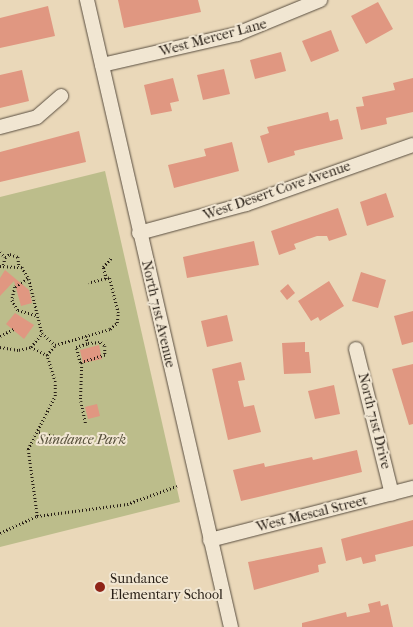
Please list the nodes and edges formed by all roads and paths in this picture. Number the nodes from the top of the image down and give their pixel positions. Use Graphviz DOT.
graph roads {
  1 [pos="87,0"];
  2 [pos="320,0"];
  3 [pos="102,66"];
  4 [pos="60,96"];
  5 [pos="0,127"];
  6 [pos="413,145"];
  7 [pos="139,233"];
  8 [pos="0,252"];
  9 [pos="5,257"];
  10 [pos="111,258"];
  11 [pos="1,265"];
  12 [pos="19,265"];
  13 [pos="28,279"];
  14 [pos="106,279"];
  15 [pos="89,283"];
  16 [pos="37,314"];
  17 [pos="14,329"];
  18 [pos="42,333"];
  19 [pos="0,336"];
  20 [pos="86,336"];
  21 [pos="88,343"];
  22 [pos="55,345"];
  23 [pos="0,347"];
  24 [pos="31,347"];
  25 [pos="356,348"];
  26 [pos="47,356"];
  27 [pos="82,363"];
  28 [pos="86,424"];
  29 [pos="39,432"];
  30 [pos="55,436"];
  31 [pos="176,486"];
  32 [pos="413,488"];
  33 [pos="392,494"];
  34 [pos="37,516"];
  35 [pos="0,533"];
  36 [pos="210,540"];
  37 [pos="231,627"];
  1 -- 3 [label="street, North 71st Avenue"];
  2 -- 3 [label="street, West Mercer Lane"];
  3 -- 7 [label="street, North 71st Avenue"];
  4 -- 5 [label="street"];
  6 -- 7 [label="street, West Desert Cove Avenue"];
  7 -- 36 [label="street, North 71st Avenue"];
  8 -- 9 [label="path"];
  9 -- 11 [label="path"];
  9 -- 12 [label="path"];
  10 -- 14 [label="path"];
  11 -- 12 [label="path"];
  12 -- 13 [label="path"];
  13 -- 16 [label="path"];
  13 -- 16 [label="path"];
  14 -- 15 [label="path"];
  14 -- 20 [label="path"];
  16 -- 18 [label="path"];
  17 -- 19 [label="path"];
  18 -- 22 [label="path"];
  18 -- 24 [label="path"];
  20 -- 21 [label="path"];
  20 -- 22 [label="path"];
  21 -- 27 [label="path"];
  21 -- 27 [label="path"];
  22 -- 26 [label="path"];
  23 -- 24 [label="path"];
  24 -- 26 [label="path"];
  25 -- 33 [label="street, North 71st Drive"];
  26 -- 29 [label="path"];
  27 -- 28 [label="path"];
  29 -- 30 [label="path"];
  29 -- 34 [label="path"];
  31 -- 34 [label="path"];
  32 -- 33 [label="street, West Mescal Street"];
  33 -- 36 [label="street, West Mescal Street"];
  34 -- 35 [label="path"];
  36 -- 37 [label="street, North 71st Avenue"];
}
